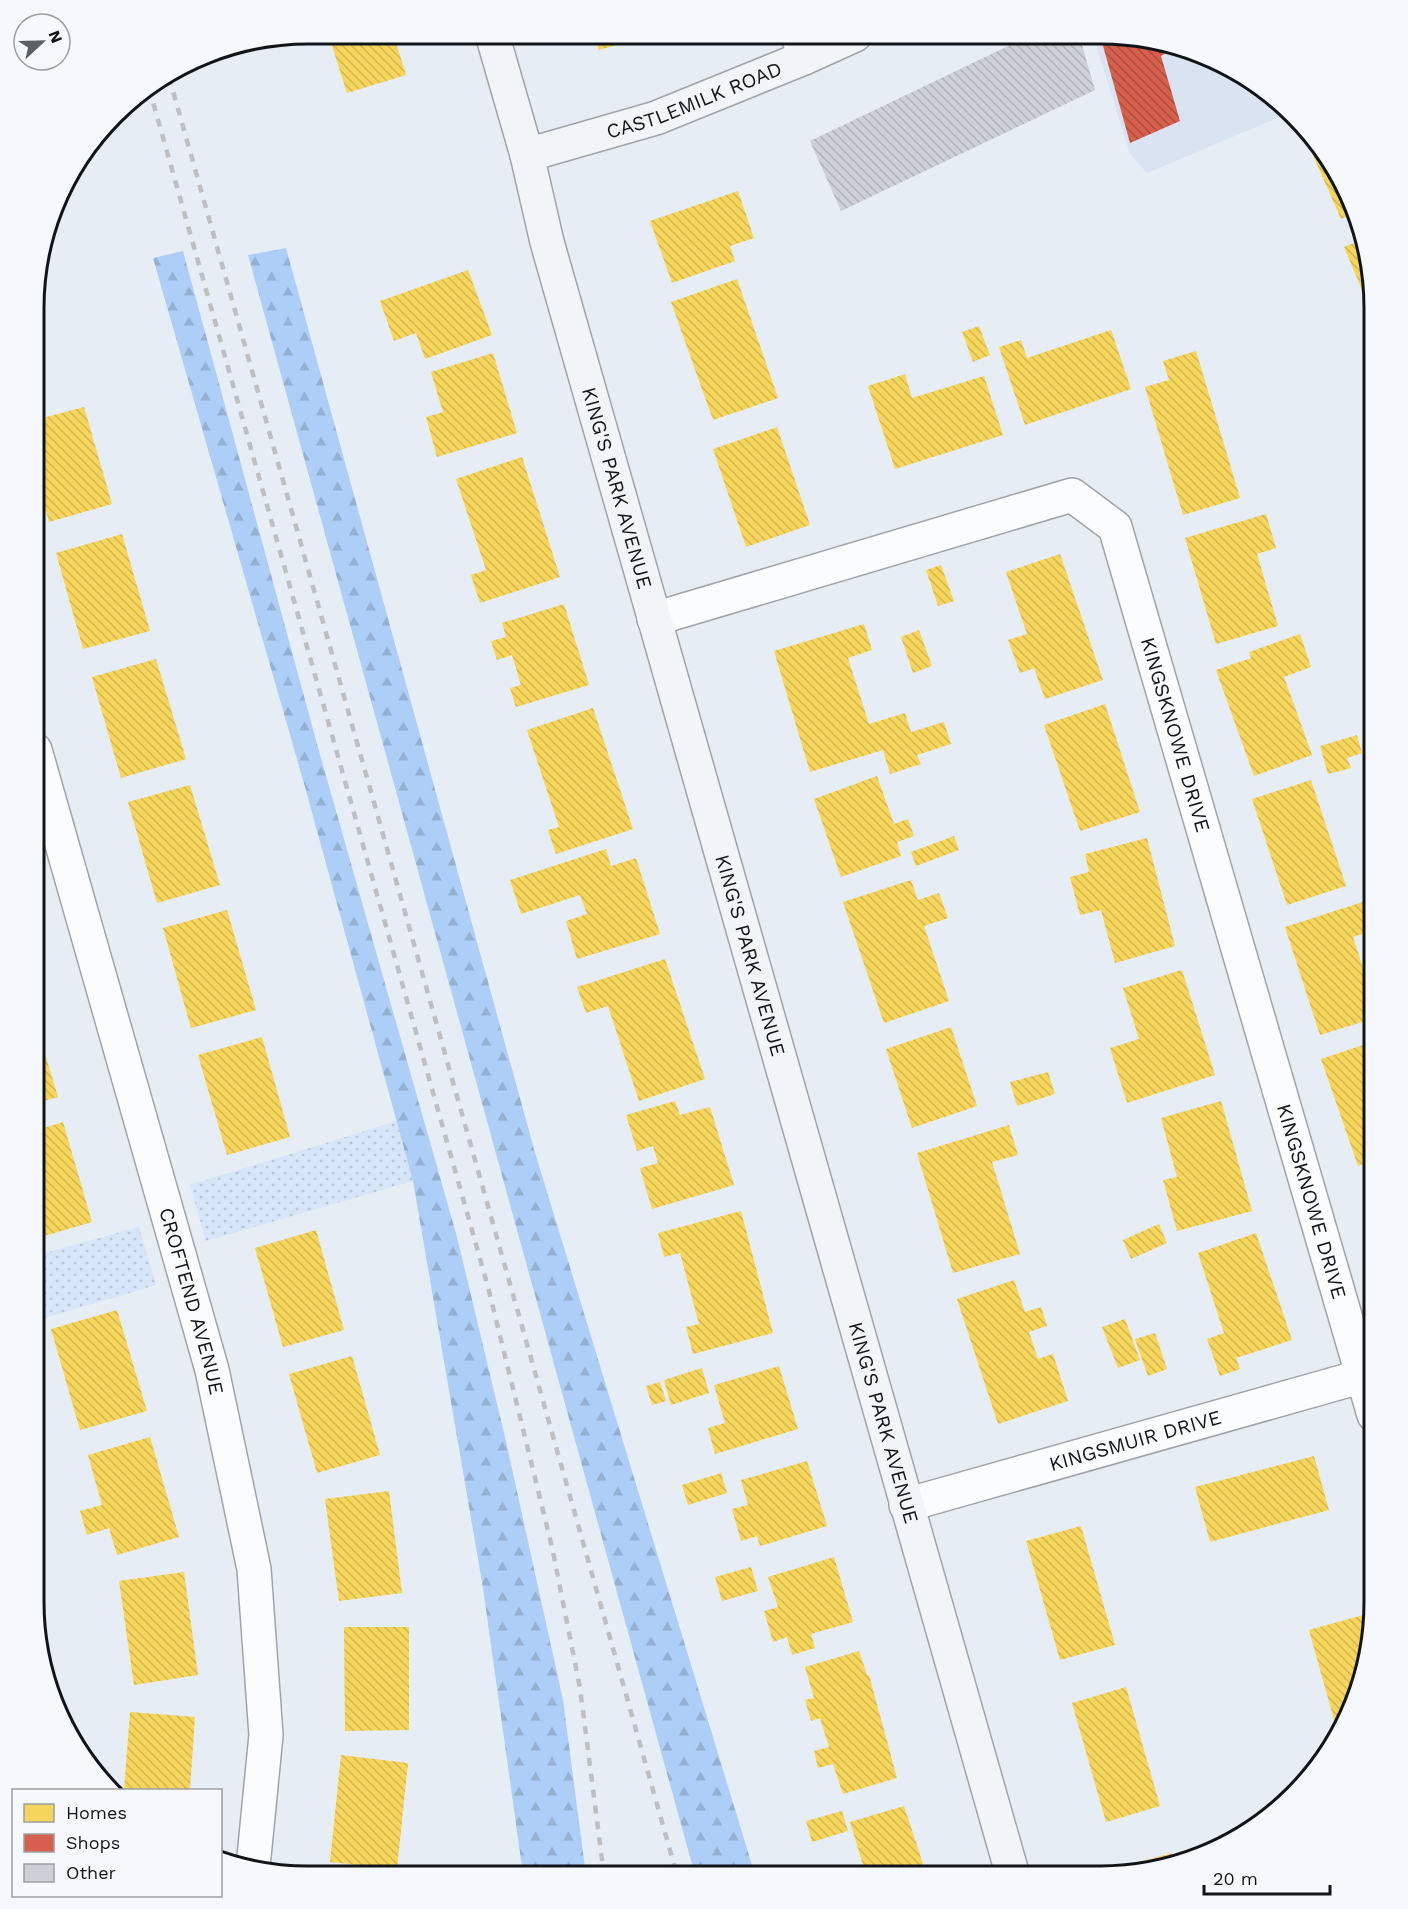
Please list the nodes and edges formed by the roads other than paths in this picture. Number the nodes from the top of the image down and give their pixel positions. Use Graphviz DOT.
graph roads {
  1 [pos="495,44"];
  2 [pos="801,46"];
  3 [pos="527,155"];
  4 [pos="654,619"];
  5 [pos="44,785"];
  6 [pos="1363,1376"];
  7 [pos="1364,1380"];
  8 [pos="906,1505"];
  9 [pos="254,1859"];
  10 [pos="1010,1865"];
  1 -- 3 [label="main road, KING'S PARK AVENUE"];
  2 -- 3 [label="main road, CASTLEMILK ROAD"];
  3 -- 4 [label="main road, KING'S PARK AVENUE"];
  4 -- 6 [label="street, KINGSKNOWE DRIVE"];
  4 -- 8 [label="main road, KING'S PARK AVENUE"];
  5 -- 9 [label="street, CROFTEND AVENUE"];
  6 -- 7 [label="street, KINGSKNOWE DRIVE"];
  6 -- 8 [label="street, KINGSMUIR DRIVE"];
  8 -- 10 [label="main road, KING'S PARK AVENUE"];
}
